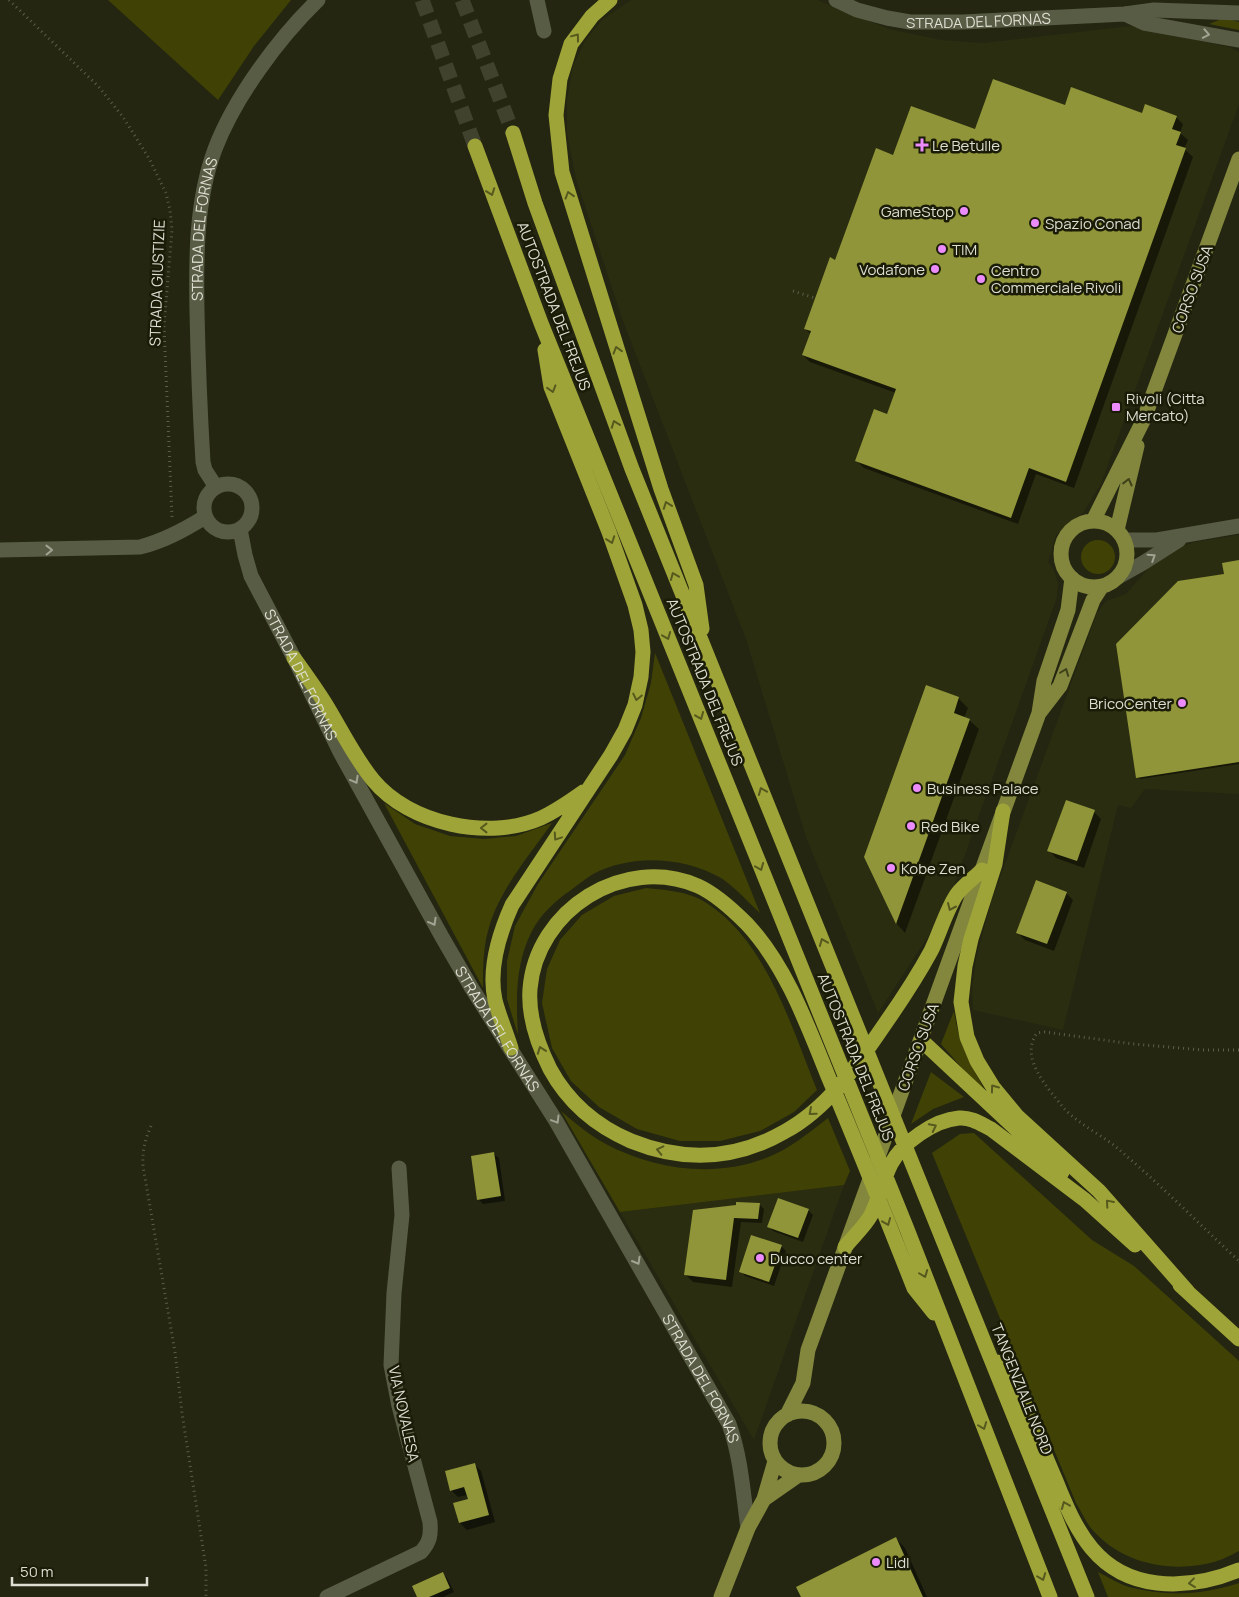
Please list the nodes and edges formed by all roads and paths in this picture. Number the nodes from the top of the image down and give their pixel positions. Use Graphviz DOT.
graph roads {
  1 [pos="9,0"];
  2 [pos="318,0"];
  3 [pos="537,0"];
  4 [pos="610,0"];
  5 [pos="836,0"];
  6 [pos="1111,0"];
  7 [pos="1210,6"];
  8 [pos="1239,13"];
  9 [pos="1102,14"];
  10 [pos="1126,14"];
  11 [pos="1150,24"];
  12 [pos="544,31"];
  13 [pos="1239,40"];
  14 [pos="513,134"];
  15 [pos="475,146"];
  16 [pos="1239,159"];
  17 [pos="793,291"];
  18 [pos="815,298"];
  19 [pos="541,324"];
  20 [pos="1144,419"];
  21 [pos="216,487"];
  22 [pos="205,517"];
  23 [pos="1093,521"];
  24 [pos="1239,526"];
  25 [pos="240,529"];
  26 [pos="175,535"];
  27 [pos="1121,535"];
  28 [pos="1184,536"];
  29 [pos="0,550"];
  30 [pos="1118,576"];
  31 [pos="1072,578"];
  32 [pos="1102,586"];
  33 [pos="706,653"];
  34 [pos="294,658"];
  35 [pos="1040,713"];
  36 [pos="592,785"];
  37 [pos="1004,811"];
  38 [pos="982,870"];
  39 [pos="921,1040"];
  40 [pos="511,1048"];
  41 [pos="1239,1050"];
  42 [pos="151,1126"];
  43 [pos="398,1168"];
  44 [pos="925,1195"];
  45 [pos="1085,1200"];
  46 [pos="845,1248"];
  47 [pos="1239,1261"];
  48 [pos="1188,1292"];
  49 [pos="943,1324"];
  50 [pos="1239,1339"];
  51 [pos="986,1347"];
  52 [pos="803,1383"];
  53 [pos="818,1414"];
  54 [pos="787,1415"];
  55 [pos="775,1461"];
  56 [pos="797,1476"];
  57 [pos="764,1499"];
  58 [pos="748,1528"];
  59 [pos="1239,1570"];
  60 [pos="206,1597"];
  61 [pos="327,1597"];
  62 [pos="721,1597"];
  63 [pos="1050,1597"];
  64 [pos="1087,1597"];
  1 -- 26 [label="path, STRADA GIUSTIZIE"];
  2 -- 21 [label="street, STRADA DEL FORNAS"];
  3 -- 12 [label="street"];
  33 -- 4 [label="highway, one-way"];
  5 -- 9 [label="street, STRADA DEL FORNAS"];
  6 -- 9 [label="street"];
  7 -- 8 [label="street, STRADA DEL FORNAS"];
  7 -- 10 [label="street, STRADA DEL FORNAS"];
  7 -- 11 [label="street"];
  9 -- 10 [label="street, STRADA DEL FORNAS"];
  10 -- 11 [label="street, STRADA DEL FORNAS"];
  11 -- 13 [label="street, STRADA DEL FORNAS, one-way"];
  33 -- 14 [label="highway, AUTOSTRADA DEL FREJUS, one-way"];
  15 -- 19 [label="highway, AUTOSTRADA DEL FREJUS, one-way"];
  16 -- 20 [label="main road, CORSO SUSA"];
  17 -- 18 [label="path"];
  19 -- 36 [label="highway, one-way"];
  19 -- 49 [label="highway, AUTOSTRADA DEL FREJUS, one-way"];
  20 -- 23 [label="main road, CORSO SUSA"];
  27 -- 20 [label="main road, CORSO SUSA, one-way"];
  21 -- 22 [label="street"];
  21 -- 25 [label="street"];
  22 -- 25 [label="street"];
  22 -- 26 [label="street"];
  23 -- 27 [label="main road"];
  23 -- 31 [label="main road"];
  24 -- 28 [label="street"];
  25 -- 34 [label="street, STRADA DEL FORNAS"];
  29 -- 26 [label="street, one-way"];
  27 -- 28 [label="street"];
  27 -- 30 [label="main road"];
  30 -- 28 [label="street, one-way"];
  30 -- 32 [label="main road"];
  31 -- 32 [label="main road"];
  31 -- 35 [label="main road, CORSO SUSA"];
  35 -- 32 [label="main road, CORSO SUSA, one-way"];
  44 -- 33 [label="highway, AUTOSTRADA DEL FREJUS, one-way"];
  36 -- 34 [label="highway, one-way"];
  34 -- 40 [label="street, STRADA DEL FORNAS, one-way"];
  35 -- 37 [label="main road, CORSO SUSA"];
  36 -- 40 [label="highway, one-way"];
  37 -- 38 [label="main road, CORSO SUSA"];
  48 -- 37 [label="highway, one-way"];
  38 -- 39 [label="main road, CORSO SUSA"];
  38 -- 49 [label="highway, one-way"];
  39 -- 45 [label="highway"];
  39 -- 46 [label="main road, CORSO SUSA"];
  40 -- 58 [label="street, STRADA DEL FORNAS, one-way"];
  41 -- 47 [label="path"];
  42 -- 60 [label="path"];
  43 -- 61 [label="street, VIA NOVALESA"];
  44 -- 51 [label="highway, TANGENZIALE NORD"];
  46 -- 45 [label="highway, one-way"];
  45 -- 48 [label="highway"];
  46 -- 52 [label="main road, CORSO SUSA"];
  48 -- 50 [label="highway"];
  49 -- 63 [label="highway, one-way"];
  59 -- 51 [label="highway, one-way"];
  51 -- 64 [label="highway, TANGENZIALE NORD"];
  52 -- 53 [label="main road"];
  52 -- 54 [label="main road, CORSO SUSA"];
  53 -- 54 [label="main road"];
  53 -- 56 [label="main road"];
  54 -- 55 [label="main road"];
  55 -- 56 [label="main road"];
  55 -- 57 [label="main road"];
  56 -- 57 [label="main road"];
  57 -- 58 [label="main road"];
  58 -- 62 [label="main road"];
}
